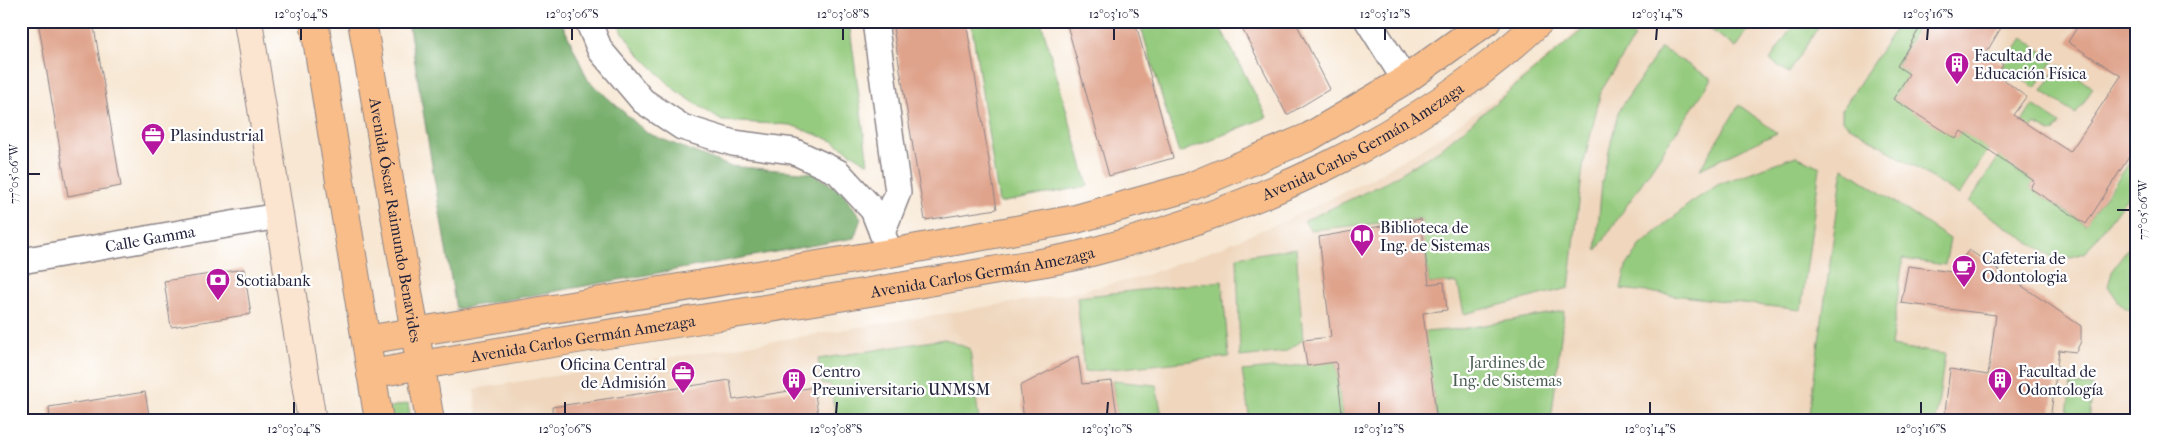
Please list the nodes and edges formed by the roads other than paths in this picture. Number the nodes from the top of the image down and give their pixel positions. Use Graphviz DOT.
graph roads {
  1 [pos="248,21"];
  2 [pos="314,21"];
  3 [pos="362,21"];
  4 [pos="588,21"];
  5 [pos="875,21"];
  6 [pos="1368,21"];
  7 [pos="1487,21"];
  8 [pos="1540,21"];
  9 [pos="1405,80"];
  10 [pos="278,216"];
  11 [pos="886,243"];
  12 [pos="21,261"];
  13 [pos="416,331"];
  14 [pos="366,340"];
  15 [pos="421,365"];
  16 [pos="371,374"];
  17 [pos="312,421"];
  18 [pos="379,421"];
  19 [pos="430,421"];
  1 -- 10 [label="main road"];
  2 -- 14 [label="main road"];
  3 -- 13 [label="main road, Avenida Óscar Raimundo Benavides"];
  4 -- 11 [label="street"];
  5 -- 11 [label="street"];
  6 -- 9 [label="street"];
  7 -- 9 [label="main road, Avenida Carlos Germán Amezaga"];
  8 -- 15 [label="main road, Avenida Carlos Germán Amezaga"];
  9 -- 11 [label="main road, Avenida Carlos Germán Amezaga"];
  10 -- 12 [label="street, Calle Gamma"];
  10 -- 17 [label="main road"];
  11 -- 13 [label="main road, Avenida Carlos Germán Amezaga"];
  13 -- 14 [label="main road, Avenida Carlos Germán Amezaga"];
  13 -- 15 [label="main road, Avenida Óscar Raimundo Benavides"];
  14 -- 16 [label="main road"];
  15 -- 16 [label="main road, Avenida Carlos Germán Amezaga"];
  15 -- 19 [label="main road, Avenida Óscar Raimundo Benavides"];
  16 -- 18 [label="main road"];
}
